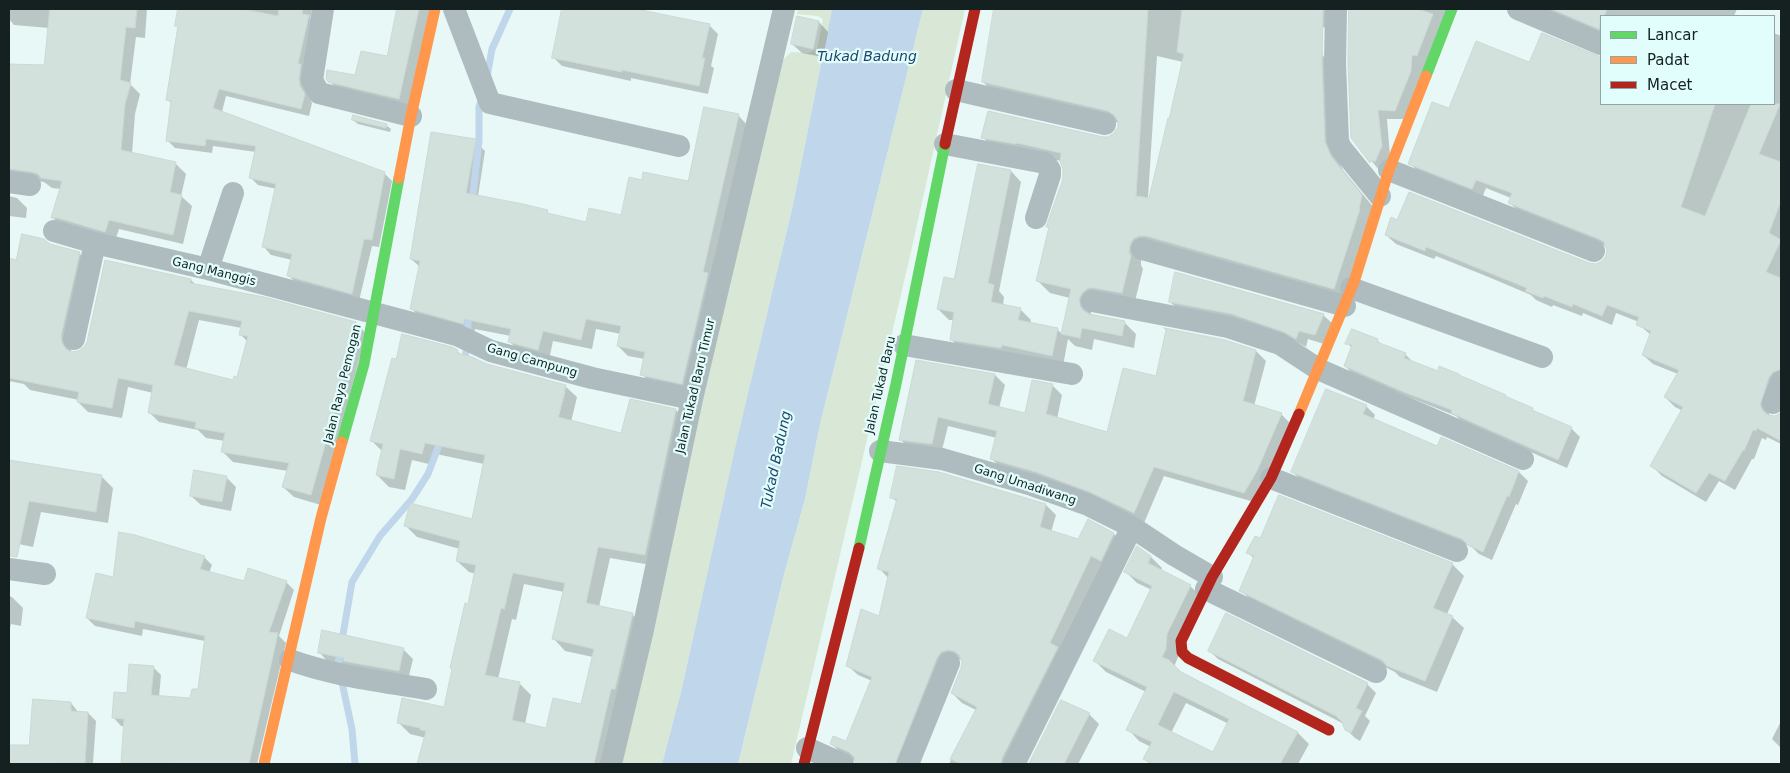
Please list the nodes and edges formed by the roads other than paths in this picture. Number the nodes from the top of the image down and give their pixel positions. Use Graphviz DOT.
graph roads {
  1 [pos="323,9"];
  2 [pos="435,9"];
  3 [pos="454,9"];
  4 [pos="784,9"];
  5 [pos="976,9"];
  6 [pos="1336,9"];
  7 [pos="1452,9"];
  8 [pos="1518,9"];
  9 [pos="1600,44"];
  10 [pos="956,90"];
  11 [pos="411,116"];
  12 [pos="1106,124"];
  13 [pos="945,144"];
  14 [pos="679,146"];
  15 [pos="1389,170"];
  16 [pos="233,193"];
  17 [pos="1380,196"];
  18 [pos="1036,218"];
  19 [pos="54,231"];
  20 [pos="96,243"];
  21 [pos="1142,248"];
  22 [pos="1594,251"];
  23 [pos="208,269"];
  24 [pos="1348,297"];
  25 [pos="1092,301"];
  26 [pos="374,314"];
  27 [pos="74,339"];
  28 [pos="904,345"];
  29 [pos="1542,358"];
  30 [pos="1318,369"];
  31 [pos="1072,374"];
  32 [pos="1781,382"];
  33 [pos="692,399"];
  34 [pos="1773,403"];
  35 [pos="880,451"];
  36 [pos="1523,459"];
  37 [pos="1271,478"];
  38 [pos="1132,527"];
  39 [pos="1457,551"];
  40 [pos="9,569"];
  41 [pos="45,574"];
  42 [pos="1209,583"];
  43 [pos="290,660"];
  44 [pos="949,663"];
  45 [pos="1376,672"];
  46 [pos="426,689"];
  47 [pos="1329,730"];
  48 [pos="805,756"];
  49 [pos="264,764"];
  50 [pos="611,764"];
  51 [pos="843,764"];
  52 [pos="908,764"];
  53 [pos="1014,764"];
  1 -- 11 [label="street"];
  2 -- 11 [label="street, Jalan Raya Pemogan"];
  3 -- 14 [label="street"];
  4 -- 33 [label="street, Jalan Tukad Baru Timur"];
  5 -- 10 [label="street, Jalan Tukad Baru"];
  6 -- 17 [label="street"];
  7 -- 15 [label="street"];
  8 -- 9 [label="street"];
  10 -- 12 [label="street"];
  10 -- 13 [label="street, Jalan Tukad Baru"];
  11 -- 26 [label="street, Jalan Raya Pemogan"];
  13 -- 18 [label="street"];
  13 -- 28 [label="street, Jalan Tukad Baru"];
  15 -- 17 [label="street"];
  15 -- 22 [label="street"];
  16 -- 23 [label="street"];
  17 -- 24 [label="street"];
  19 -- 20 [label="street, Gang Manggis"];
  20 -- 23 [label="street, Gang Manggis"];
  20 -- 27 [label="street"];
  21 -- 24 [label="street"];
  23 -- 26 [label="street, Gang Manggis"];
  24 -- 29 [label="street"];
  24 -- 30 [label="street"];
  25 -- 30 [label="street"];
  26 -- 33 [label="street, Gang Campung"];
  26 -- 43 [label="street, Jalan Raya Pemogan"];
  28 -- 31 [label="street"];
  28 -- 35 [label="street, Jalan Tukad Baru"];
  30 -- 36 [label="street"];
  30 -- 37 [label="street"];
  32 -- 34 [label="street"];
  33 -- 50 [label="street, Jalan Tukad Baru Timur"];
  35 -- 38 [label="street, Gang Umadiwang"];
  35 -- 48 [label="street, Jalan Tukad Baru"];
  37 -- 39 [label="street"];
  37 -- 42 [label="street"];
  38 -- 42 [label="street, Gang Umadiwang"];
  38 -- 53 [label="street"];
  40 -- 41 [label="street"];
  42 -- 45 [label="street, Gang Umadiwang"];
  42 -- 47 [label="street"];
  43 -- 46 [label="street"];
  43 -- 49 [label="street, Jalan Raya Pemogan"];
  44 -- 52 [label="street"];
  48 -- 51 [label="street"];
}
